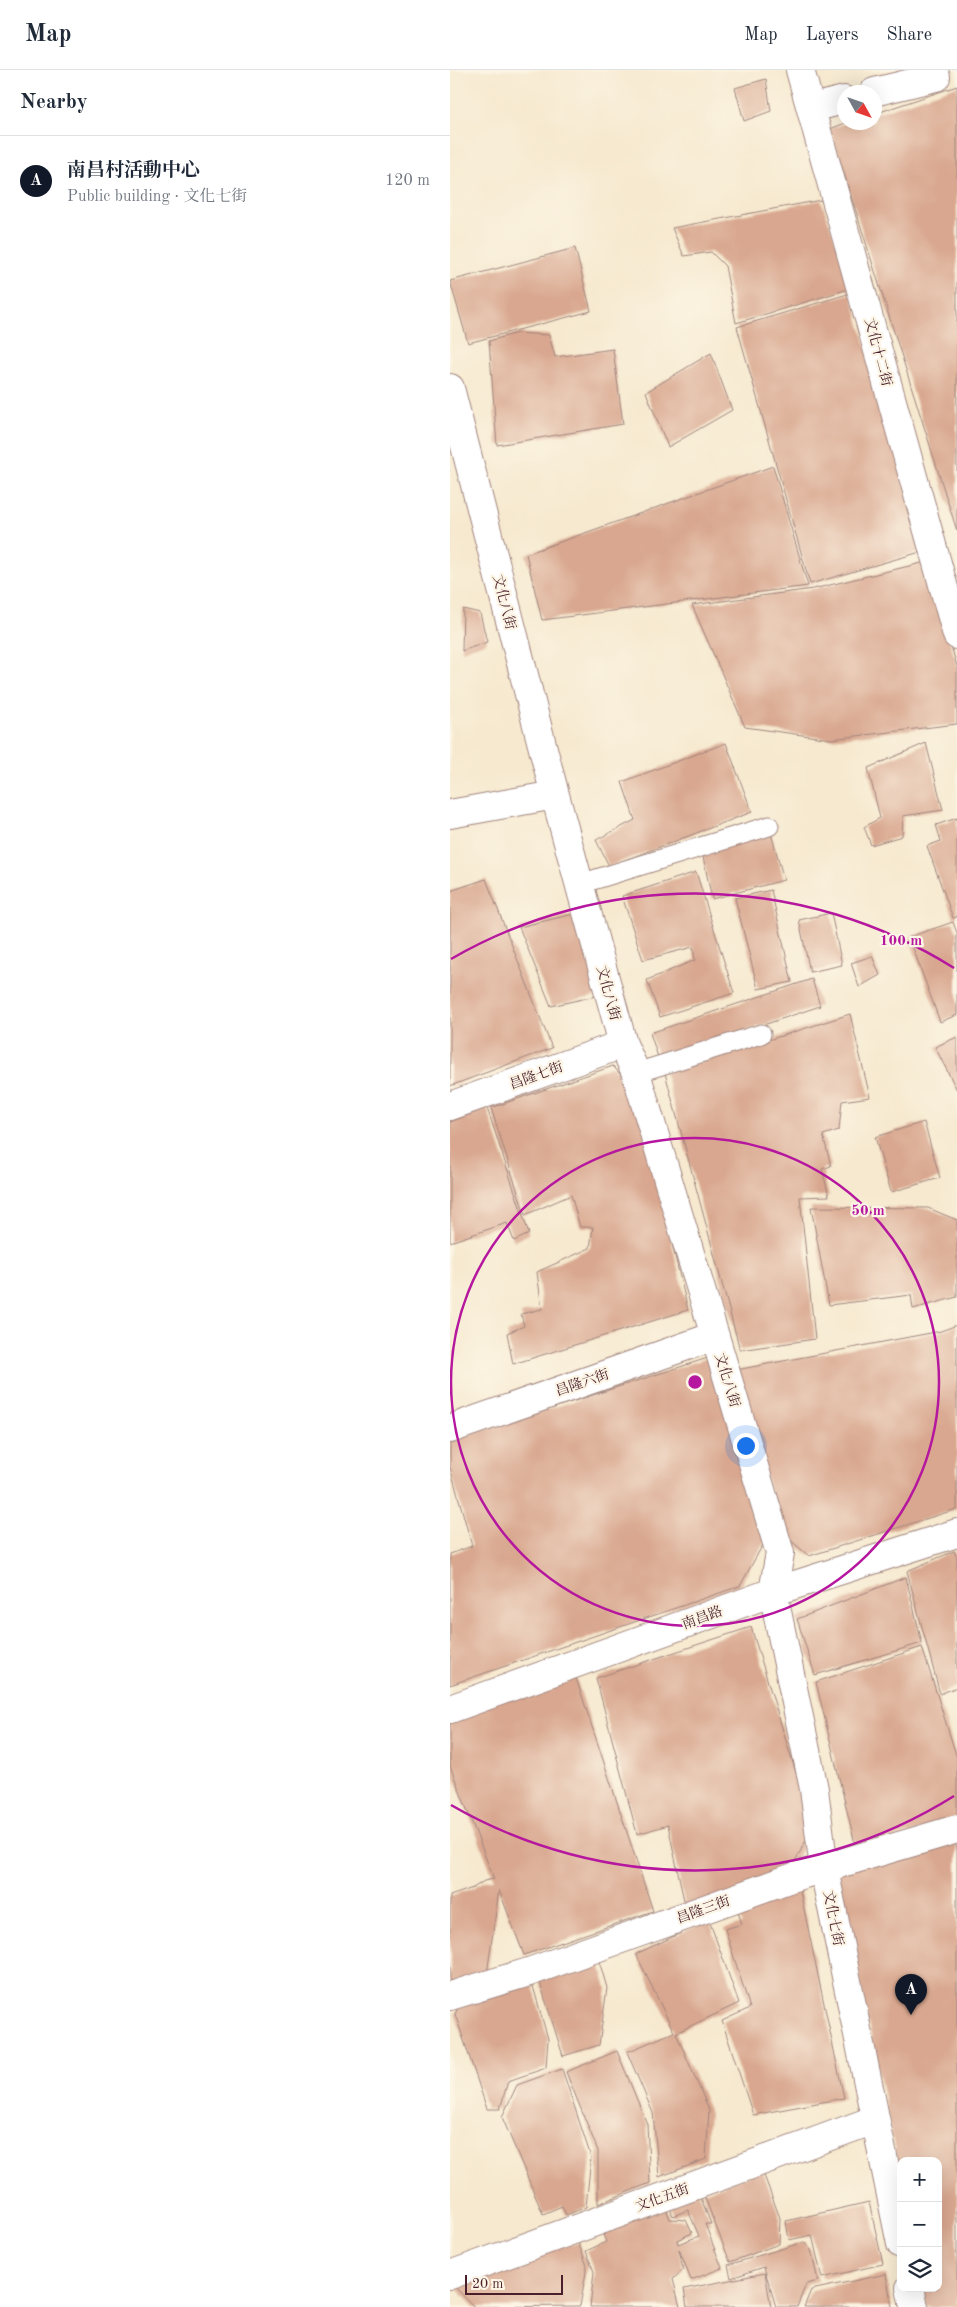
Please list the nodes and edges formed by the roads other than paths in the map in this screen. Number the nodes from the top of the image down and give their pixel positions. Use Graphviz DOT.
graph roads {
  1 [pos="800,70"];
  2 [pos="936,77"];
  3 [pos="882,90"];
  4 [pos="837,102"];
  5 [pos="812,108"];
  6 [pos="450,388"];
  7 [pos="957,635"];
  8 [pos="555,795"];
  9 [pos="450,814"];
  10 [pos="769,826"];
  11 [pos="580,884"];
  12 [pos="761,1034"];
  13 [pos="623,1044"];
  14 [pos="636,1073"];
  15 [pos="450,1106"];
  16 [pos="715,1336"];
  17 [pos="450,1428"];
  18 [pos="957,1534"];
  19 [pos="773,1592"];
  20 [pos="450,1708"];
  21 [pos="957,1829"];
  22 [pos="824,1869"];
  23 [pos="450,1996"];
  24 [pos="874,2120"];
  25 [pos="897,2226"];
  26 [pos="450,2275"];
  27 [pos="911,2292"];
  28 [pos="914,2307"];
  1 -- 5 [label="street, 文化十二街"];
  2 -- 3 [label="street"];
  4 -- 5 [label="street"];
  5 -- 7 [label="street, 文化十二街"];
  6 -- 8 [label="street, 文化八街"];
  8 -- 9 [label="street"];
  8 -- 11 [label="street, 文化八街"];
  10 -- 11 [label="lane"];
  11 -- 13 [label="street, 文化八街"];
  12 -- 14 [label="lane"];
  13 -- 14 [label="street, 文化八街"];
  13 -- 15 [label="street, 昌隆七街"];
  14 -- 16 [label="street, 文化八街"];
  16 -- 17 [label="street, 昌隆六街"];
  16 -- 19 [label="street, 文化八街"];
  18 -- 19 [label="street, 南昌路"];
  19 -- 20 [label="street, 南昌路"];
  19 -- 22 [label="street, 文化七街"];
  21 -- 22 [label="street, 昌隆三街"];
  22 -- 23 [label="street, 昌隆三街"];
  22 -- 24 [label="street, 文化七街"];
  24 -- 25 [label="street, 文化七街"];
  24 -- 26 [label="street, 文化五街"];
  27 -- 28 [label="street"];
}
